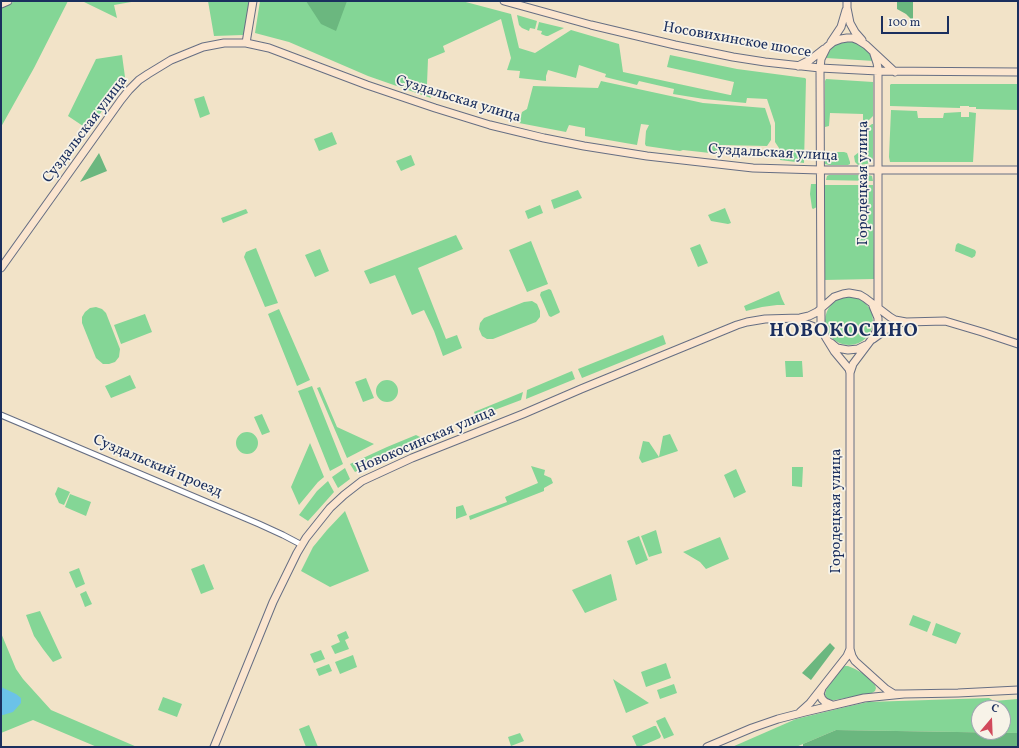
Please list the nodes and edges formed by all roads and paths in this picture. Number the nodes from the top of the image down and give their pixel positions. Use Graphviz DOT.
graph roads {
  1 [pos="8,1"];
  2 [pos="253,1"];
  3 [pos="504,1"];
  4 [pos="1,4"];
  5 [pos="847,4"];
  6 [pos="246,43"];
  7 [pos="866,44"];
  8 [pos="828,46"];
  9 [pos="873,52"];
  10 [pos="796,66"];
  11 [pos="820,68"];
  12 [pos="878,71"];
  13 [pos="895,72"];
  14 [pos="1018,72"];
  15 [pos="820,170"];
  16 [pos="1018,170"];
  17 [pos="878,171"];
  18 [pos="1,268"];
  19 [pos="830,300"];
  20 [pos="869,301"];
  21 [pos="821,309"];
  22 [pos="878,309"];
  23 [pos="787,318"];
  24 [pos="878,318"];
  25 [pos="821,320"];
  26 [pos="906,322"];
  27 [pos="825,336"];
  28 [pos="870,341"];
  29 [pos="1018,344"];
  30 [pos="850,373"];
  31 [pos="1,415"];
  32 [pos="302,545"];
  33 [pos="850,649"];
  34 [pos="839,666"];
  35 [pos="867,671"];
  36 [pos="876,680"];
  37 [pos="826,683"];
  38 [pos="1018,690"];
  39 [pos="904,694"];
  40 [pos="864,698"];
  41 [pos="836,705"];
  42 [pos="794,714"];
  43 [pos="214,747"];
  44 [pos="707,747"];
  1 -- 4 [label="street"];
  2 -- 6 [label="street"];
  3 -- 10 [label="street, Носовихинское шоссе"];
  5 -- 7 [label="street"];
  5 -- 8 [label="street"];
  6 -- 15 [label="street, Суздальская улица"];
  6 -- 18 [label="street, Суздальская улица"];
  7 -- 8 [label="street"];
  7 -- 9 [label="street"];
  8 -- 10 [label="street"];
  8 -- 11 [label="street"];
  9 -- 12 [label="street, Городецкая улица"];
  9 -- 13 [label="street"];
  10 -- 11 [label="street, Носовихинское шоссе"];
  11 -- 12 [label="street, Носовихинское шоссе"];
  11 -- 15 [label="street"];
  12 -- 13 [label="street, Носовихинское шоссе"];
  12 -- 17 [label="street, Городецкая улица"];
  13 -- 14 [label="street, Носовихинское шоссе"];
  15 -- 17 [label="street, Суздальская улица"];
  15 -- 21 [label="street"];
  16 -- 17 [label="street, Суздальская улица"];
  17 -- 22 [label="street, Городецкая улица"];
  19 -- 20 [label="street"];
  19 -- 21 [label="street"];
  19 -- 25 [label="street"];
  20 -- 22 [label="street"];
  20 -- 24 [label="street"];
  21 -- 23 [label="street, Новокосинская улица"];
  21 -- 25 [label="street"];
  22 -- 24 [label="street, Городецкая улица"];
  22 -- 26 [label="street"];
  23 -- 27 [label="street"];
  23 -- 32 [label="street, Новокосинская улица"];
  24 -- 28 [label="street"];
  25 -- 27 [label="street"];
  26 -- 28 [label="street"];
  26 -- 29 [label="street"];
  27 -- 28 [label="street"];
  27 -- 30 [label="street"];
  28 -- 30 [label="street"];
  30 -- 33 [label="street, Городецкая улица"];
  31 -- 32 [label="street, Суздальский проезд"];
  32 -- 43 [label="street, Новокосинская улица"];
  33 -- 34 [label="street"];
  33 -- 35 [label="street"];
  34 -- 35 [label="street"];
  34 -- 37 [label="street"];
  35 -- 36 [label="street"];
  36 -- 39 [label="street"];
  36 -- 40 [label="street"];
  37 -- 41 [label="street"];
  37 -- 42 [label="street"];
  38 -- 39 [label="street"];
  39 -- 40 [label="street"];
  40 -- 41 [label="street"];
  41 -- 42 [label="street"];
  42 -- 44 [label="street"];
}
